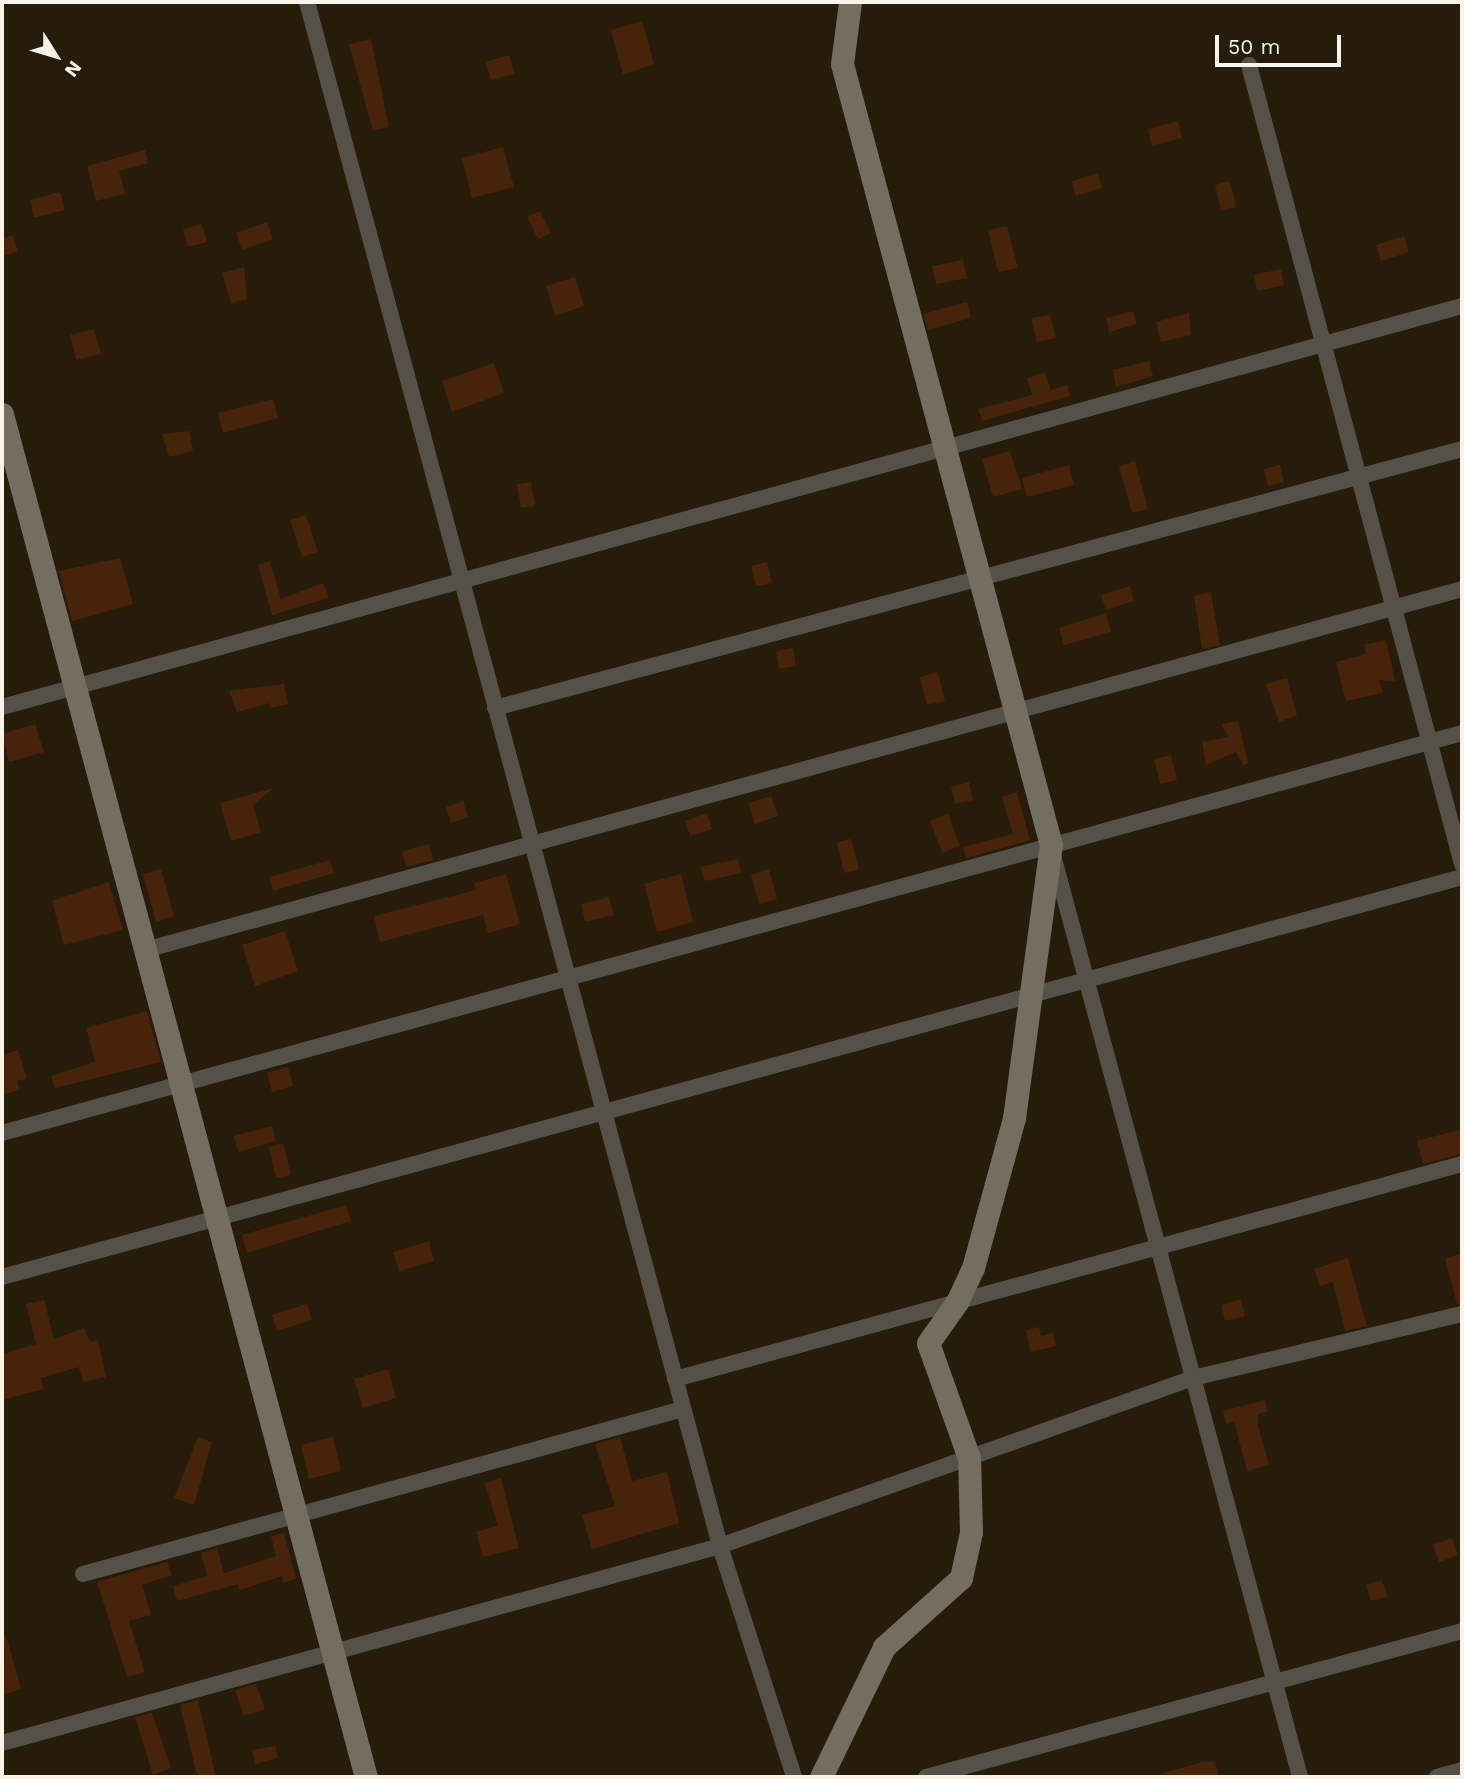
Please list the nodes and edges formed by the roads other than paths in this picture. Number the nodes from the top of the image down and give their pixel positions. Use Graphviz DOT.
graph roads {
  1 [pos="307,2"];
  2 [pos="850,2"];
  3 [pos="1248,65"];
  4 [pos="1462,306"];
  5 [pos="1323,344"];
  6 [pos="2,415"];
  7 [pos="945,448"];
  8 [pos="1462,449"];
  9 [pos="1360,479"];
  10 [pos="979,575"];
  11 [pos="462,580"];
  12 [pos="1462,589"];
  13 [pos="1394,608"];
  14 [pos="74,687"];
  15 [pos="2,706"];
  16 [pos="495,708"];
  17 [pos="1015,712"];
  18 [pos="1462,733"];
  19 [pos="1429,742"];
  20 [pos="532,844"];
  21 [pos="1051,845"];
  22 [pos="1462,864"];
  23 [pos="1462,877"];
  24 [pos="145,950"];
  25 [pos="568,978"];
  26 [pos="1087,979"];
  27 [pos="1032,994"];
  28 [pos="181,1084"];
  29 [pos="604,1112"];
  30 [pos="2,1133"];
  31 [pos="1462,1164"];
  32 [pos="216,1218"];
  33 [pos="1158,1247"];
  34 [pos="2,1277"];
  35 [pos="957,1302"];
  36 [pos="1462,1314"];
  37 [pos="1193,1378"];
  38 [pos="675,1380"];
  39 [pos="683,1409"];
  40 [pos="969,1458"];
  41 [pos="296,1516"];
  42 [pos="720,1546"];
  43 [pos="83,1574"];
  44 [pos="1462,1631"];
  45 [pos="332,1652"];
  46 [pos="1275,1682"];
  47 [pos="2,1742"];
  48 [pos="1462,1770"];
  49 [pos="366,1777"];
  50 [pos="794,1777"];
  51 [pos="821,1777"];
  52 [pos="926,1777"];
  53 [pos="1300,1777"];
  54 [pos="1437,1777"];
  1 -- 11 [label="street"];
  2 -- 7 [label="street"];
  3 -- 5 [label="street"];
  4 -- 5 [label="street"];
  5 -- 7 [label="street"];
  5 -- 9 [label="street"];
  6 -- 14 [label="street"];
  7 -- 10 [label="street"];
  7 -- 11 [label="street"];
  8 -- 9 [label="street"];
  9 -- 10 [label="street"];
  9 -- 13 [label="street"];
  10 -- 16 [label="street"];
  10 -- 17 [label="street"];
  11 -- 14 [label="street"];
  11 -- 16 [label="street"];
  12 -- 13 [label="street"];
  13 -- 17 [label="street"];
  13 -- 19 [label="street"];
  14 -- 15 [label="street"];
  14 -- 24 [label="street"];
  16 -- 20 [label="street"];
  17 -- 20 [label="street"];
  17 -- 21 [label="street"];
  18 -- 19 [label="street"];
  19 -- 21 [label="street"];
  19 -- 22 [label="street"];
  20 -- 24 [label="street"];
  20 -- 25 [label="street"];
  21 -- 25 [label="street"];
  21 -- 26 [label="street"];
  21 -- 27 [label="street"];
  23 -- 26 [label="street"];
  24 -- 28 [label="street"];
  25 -- 28 [label="street"];
  25 -- 29 [label="street"];
  26 -- 27 [label="street"];
  26 -- 33 [label="street"];
  27 -- 29 [label="street"];
  27 -- 35 [label="street"];
  28 -- 30 [label="street"];
  28 -- 32 [label="street"];
  29 -- 32 [label="street"];
  29 -- 38 [label="street"];
  31 -- 33 [label="street"];
  32 -- 34 [label="street"];
  32 -- 41 [label="street"];
  33 -- 35 [label="street"];
  33 -- 37 [label="street"];
  35 -- 38 [label="street"];
  35 -- 40 [label="street"];
  36 -- 37 [label="street"];
  37 -- 40 [label="street"];
  37 -- 46 [label="street"];
  38 -- 39 [label="street"];
  39 -- 41 [label="street"];
  39 -- 42 [label="street"];
  40 -- 42 [label="street"];
  40 -- 51 [label="street"];
  41 -- 43 [label="street"];
  41 -- 45 [label="street"];
  42 -- 45 [label="street"];
  42 -- 50 [label="street"];
  44 -- 46 [label="street"];
  45 -- 47 [label="street"];
  45 -- 49 [label="street"];
  46 -- 52 [label="street"];
  46 -- 53 [label="street"];
  48 -- 54 [label="street"];
}
